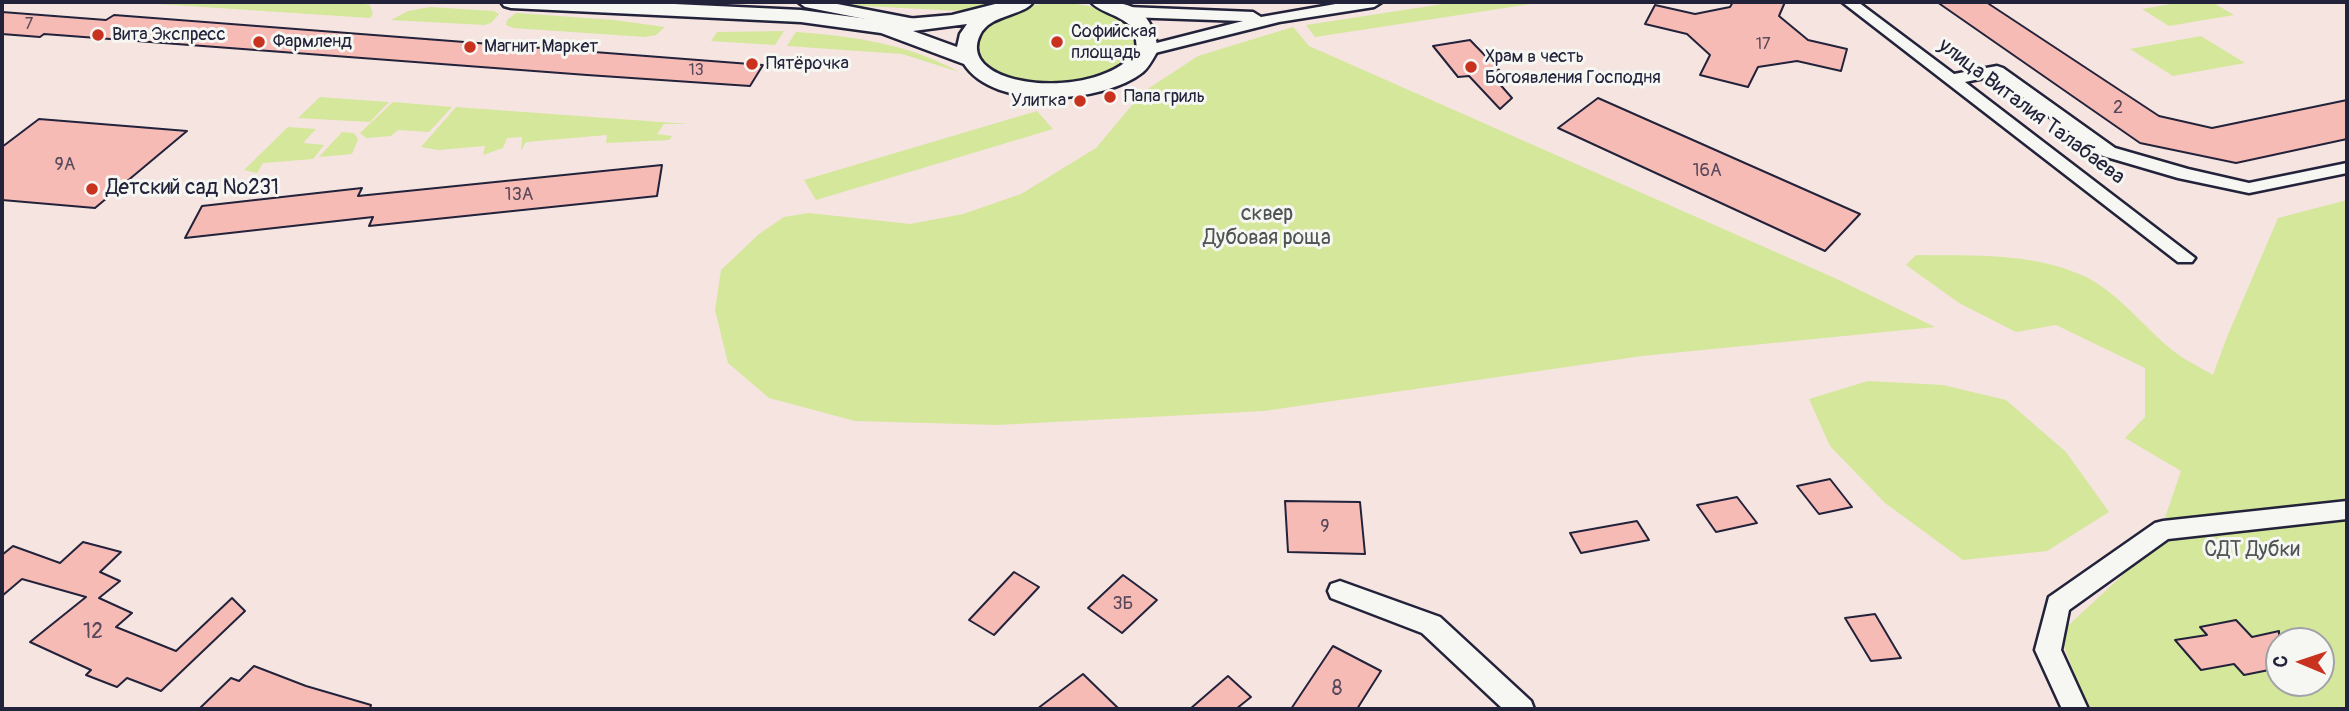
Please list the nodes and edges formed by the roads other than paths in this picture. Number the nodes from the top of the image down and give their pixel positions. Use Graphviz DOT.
graph roads {
  1 [pos="511,2"];
  2 [pos="805,2"];
  3 [pos="1023,2"];
  4 [pos="1245,2"];
  5 [pos="1374,2"];
  6 [pos="1849,2"];
  7 [pos="1111,5"];
  8 [pos="994,12"];
  9 [pos="1279,17"];
  10 [pos="915,24"];
  11 [pos="883,27"];
  12 [pos="1147,50"];
  13 [pos="969,59"];
  14 [pos="1951,80"];
  15 [pos="2347,168"];
  16 [pos="2185,258"];
  17 [pos="2347,510"];
  18 [pos="1340,591"];
  19 [pos="1521,709"];
  20 [pos="2075,709"];
  1 -- 11 [label="street"];
  2 -- 10 [label="street"];
  3 -- 8 [label="street"];
  4 -- 7 [label="street"];
  5 -- 9 [label="street"];
  6 -- 14 [label="street, улица Виталия Талабаева"];
  7 -- 9 [label="street"];
  7 -- 12 [label="street"];
  8 -- 10 [label="street"];
  8 -- 13 [label="street"];
  9 -- 12 [label="street"];
  10 -- 11 [label="street"];
  11 -- 13 [label="street"];
  12 -- 13 [label="street"];
  14 -- 15 [label="street"];
  14 -- 16 [label="street, улица Виталия Талабаева"];
  17 -- 20 [label="street"];
  18 -- 19 [label="street"];
}
